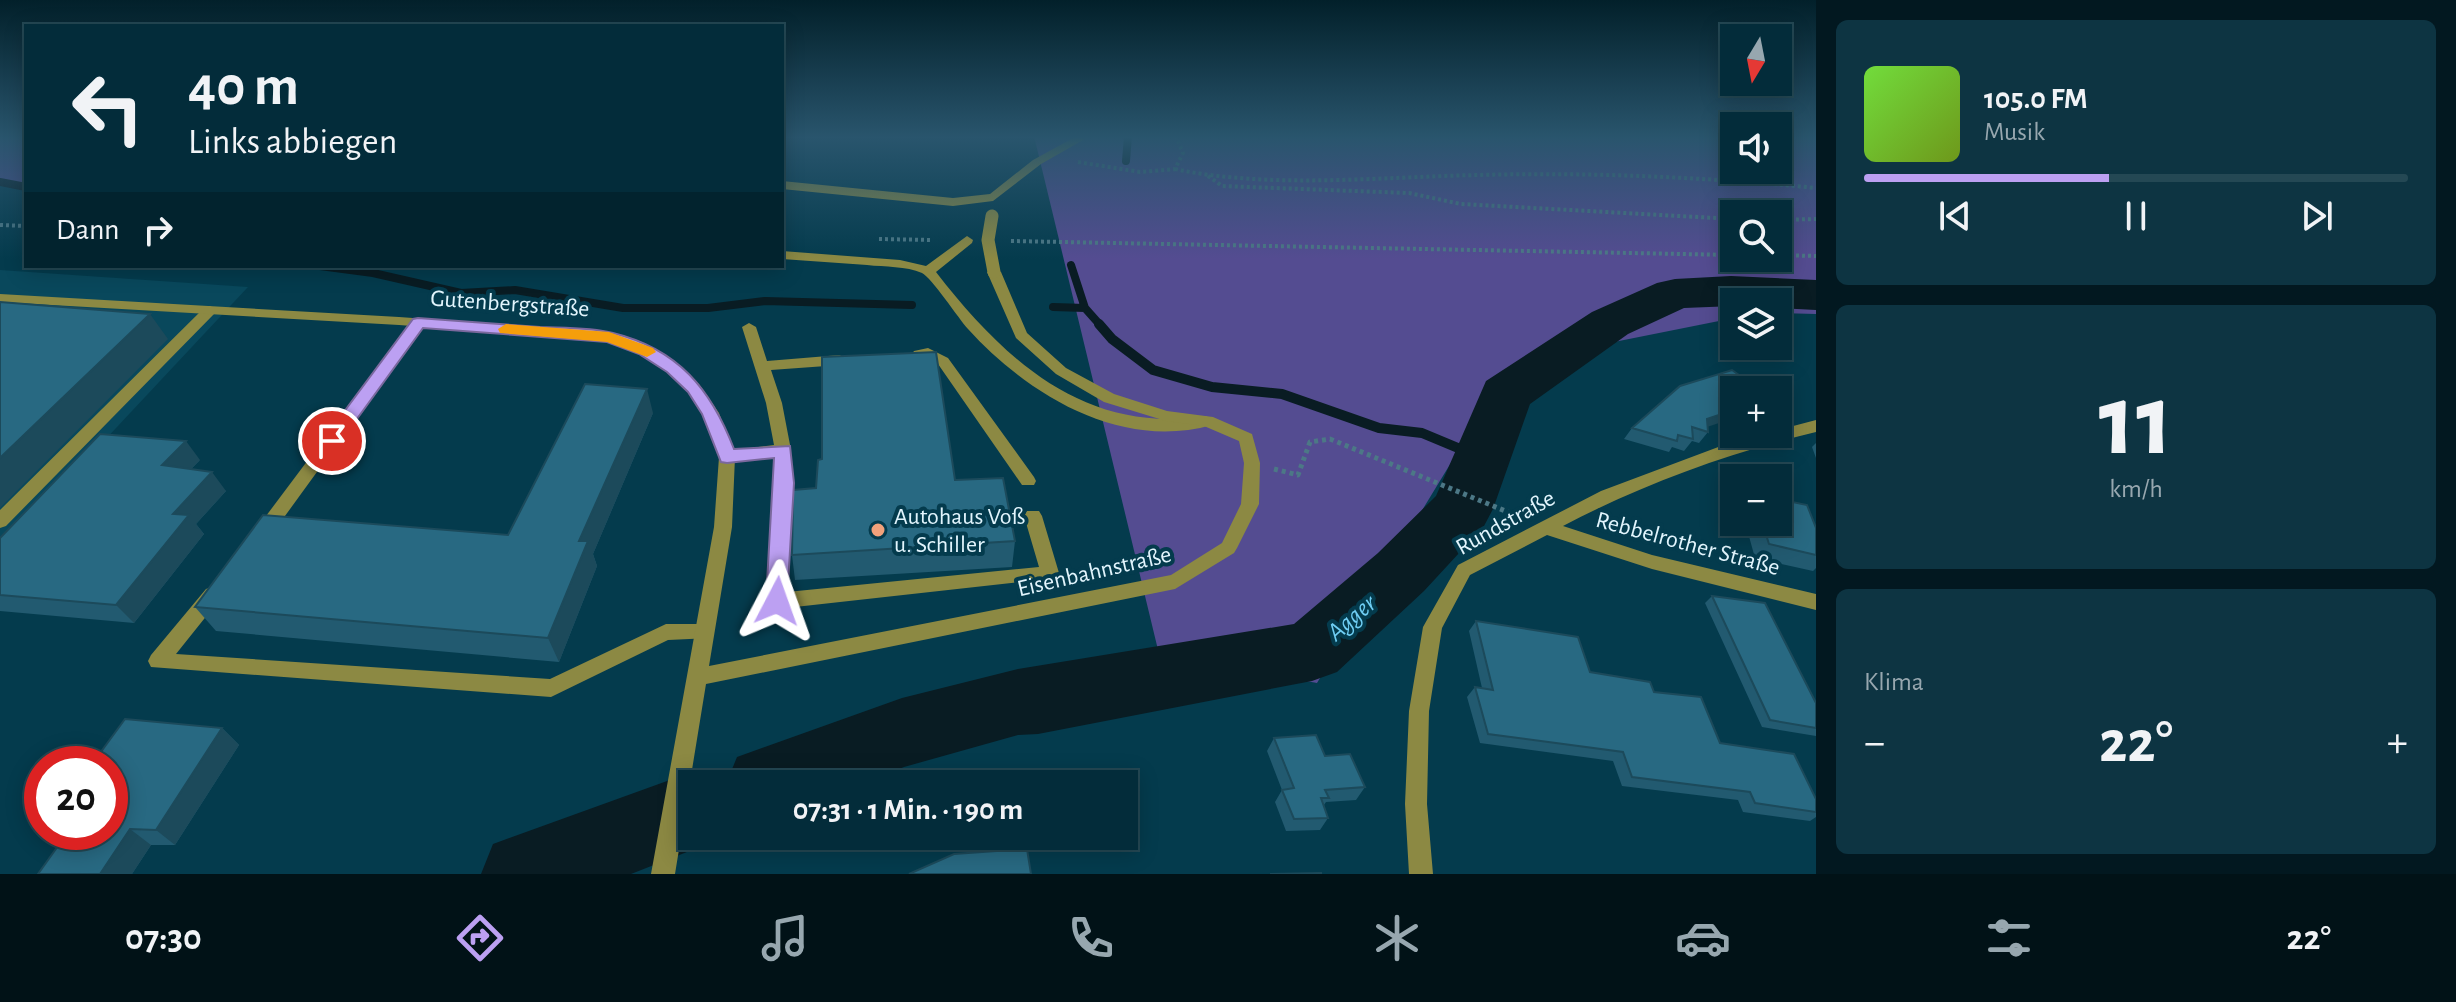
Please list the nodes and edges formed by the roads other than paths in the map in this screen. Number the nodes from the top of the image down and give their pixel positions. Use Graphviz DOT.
graph roads {
  1 [pos="1018,177"];
  2 [pos="784,185"];
  3 [pos="993,197"];
  4 [pos="967,240"];
  5 [pos="784,255"];
  6 [pos="929,271"];
  7 [pos="0,298"];
  8 [pos="210,310"];
  9 [pos="418,323"];
  10 [pos="749,327"];
  11 [pos="899,355"];
  12 [pos="856,359"];
  13 [pos="762,366"];
  14 [pos="1207,421"];
  15 [pos="1816,426"];
  16 [pos="783,450"];
  17 [pos="727,457"];
  18 [pos="1028,481"];
  19 [pos="1033,516"];
  20 [pos="0,521"];
  21 [pos="1547,528"];
  22 [pos="247,553"];
  23 [pos="227,577"];
  24 [pos="1816,602"];
  25 [pos="704,632"];
  26 [pos="696,677"];
  27 [pos="663,874"];
  28 [pos="1421,874"];
  1 -- 3 [label="street"];
  2 -- 3 [label="street"];
  3 -- 14 [label="street, bridge"];
  4 -- 6 [label="street"];
  5 -- 6 [label="street"];
  6 -- 14 [label="street"];
  7 -- 8 [label="street, Gutenbergstraße"];
  8 -- 9 [label="street, Gutenbergstraße"];
  8 -- 20 [label="street"];
  9 -- 17 [label="street, Gutenbergstraße"];
  9 -- 22 [label="street"];
  10 -- 13 [label="street"];
  11 -- 18 [label="street"];
  12 -- 13 [label="street"];
  13 -- 16 [label="street"];
  14 -- 26 [label="street, Eisenbahnstraße"];
  15 -- 21 [label="street, Rundstraße"];
  16 -- 17 [label="street"];
  16 -- 19 [label="street"];
  17 -- 25 [label="street, Gutenbergstraße"];
  21 -- 24 [label="street, Rebbelrother Straße"];
  21 -- 28 [label="street, Rundstraße"];
  23 -- 25 [label="street"];
  25 -- 26 [label="street, Gutenbergstraße"];
  26 -- 27 [label="street, Gutenbergstraße"];
}
